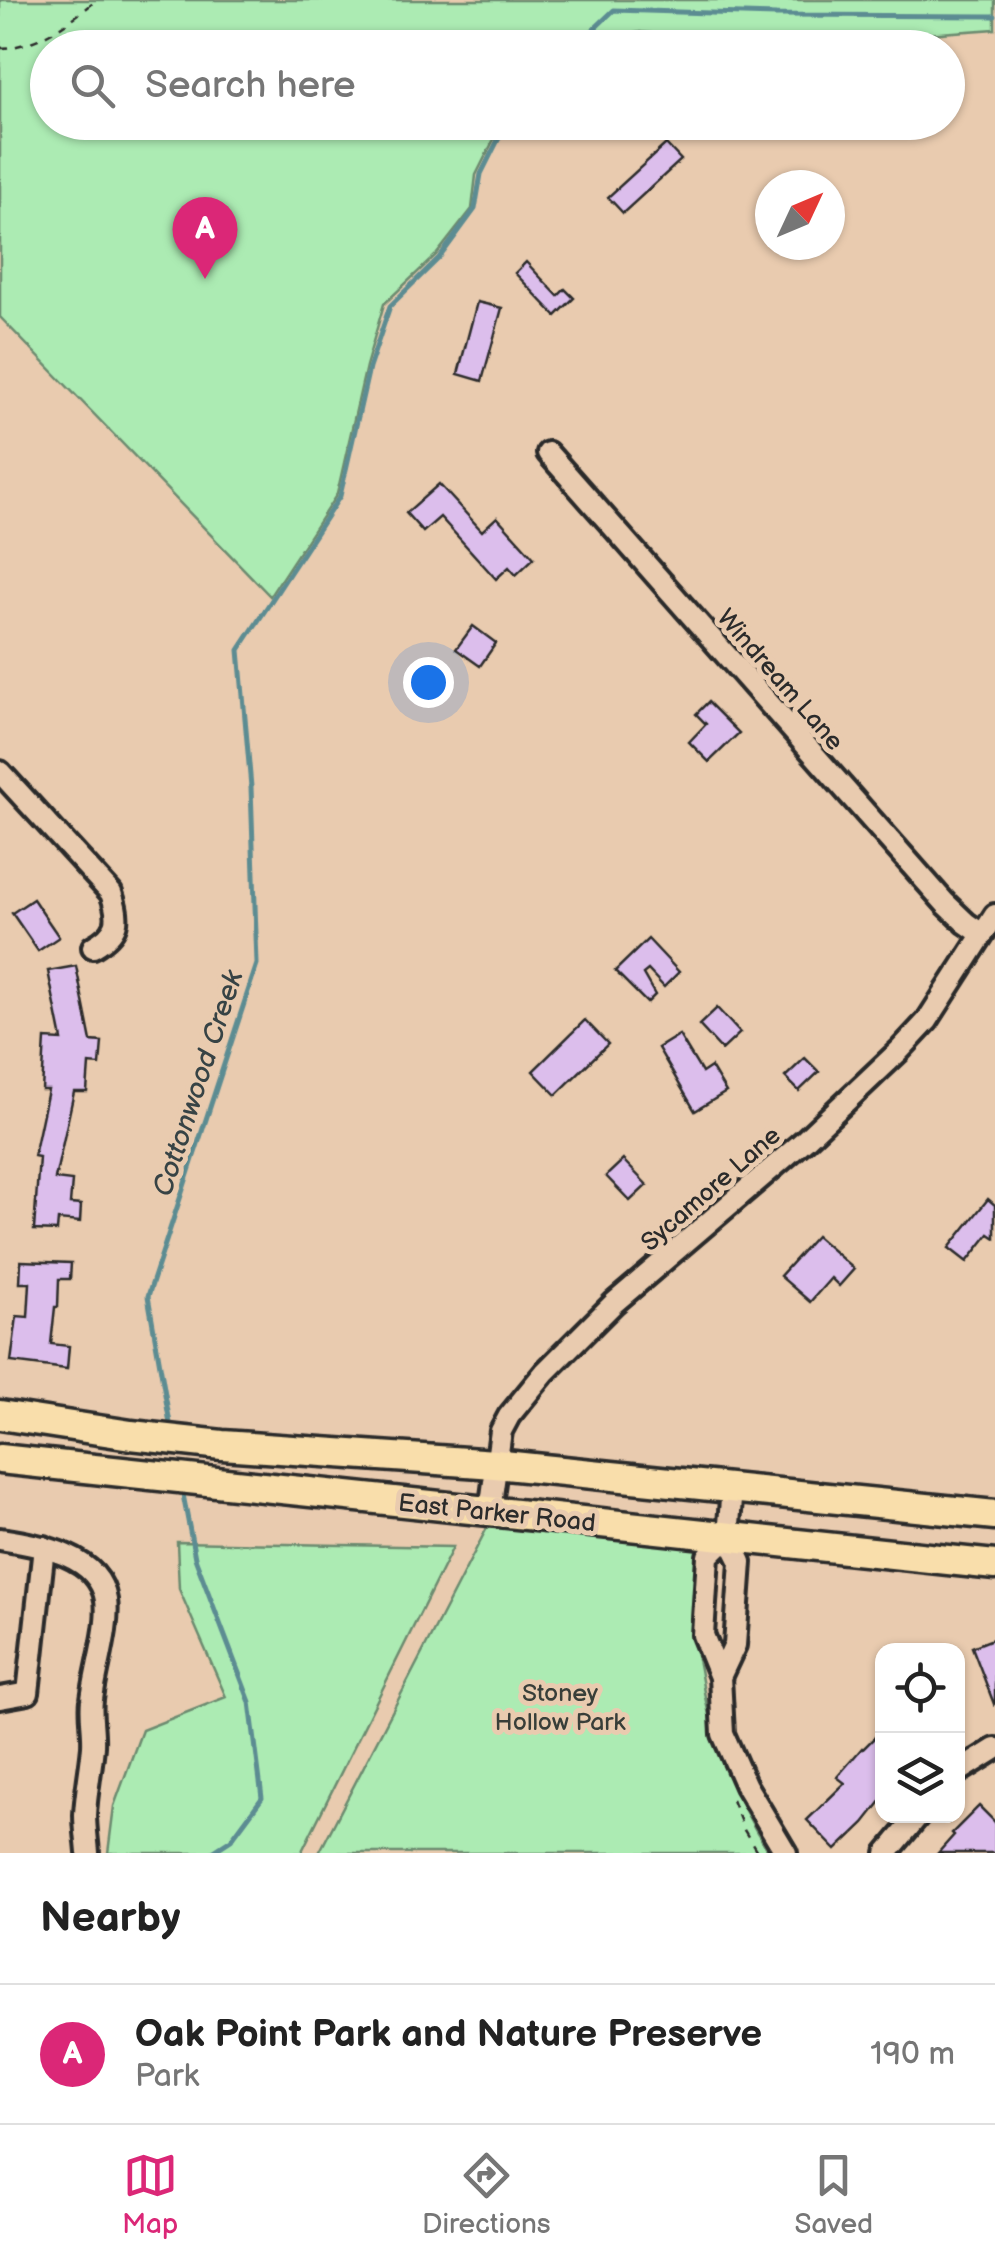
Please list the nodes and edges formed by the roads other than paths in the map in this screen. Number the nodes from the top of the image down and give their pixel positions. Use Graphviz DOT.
graph roads {
  1 [pos="548,452"];
  2 [pos="0,772"];
  3 [pos="995,914"];
  4 [pos="982,934"];
  5 [pos="93,948"];
  6 [pos="0,1415"];
  7 [pos="0,1459"];
  8 [pos="495,1464"];
  9 [pos="732,1488"];
  10 [pos="490,1511"];
  11 [pos="995,1514"];
  12 [pos="728,1536"];
  13 [pos="0,1540"];
  14 [pos="44,1546"];
  15 [pos="995,1564"];
  16 [pos="720,1677"];
  17 [pos="0,1698"];
  18 [pos="995,1749"];
  19 [pos="965,1768"];
  20 [pos="912,1823"];
  21 [pos="88,1853"];
  22 [pos="786,1853"];
  23 [pos="887,1853"];
  1 -- 4 [label="street, Windream Lane"];
  2 -- 5 [label="street"];
  3 -- 4 [label="street, Sycamore Lane"];
  4 -- 8 [label="street, Sycamore Lane"];
  6 -- 8 [label="main road, East Parker Road"];
  7 -- 10 [label="main road, East Parker Road"];
  8 -- 9 [label="main road, East Parker Road"];
  8 -- 10 [label="street, Sycamore Lane"];
  9 -- 11 [label="main road, East Parker Road"];
  9 -- 12 [label="street"];
  10 -- 12 [label="main road, East Parker Road"];
  12 -- 15 [label="main road, East Parker Road"];
  12 -- 16 [label="street"];
  12 -- 16 [label="street"];
  13 -- 14 [label="street"];
  14 -- 17 [label="street"];
  14 -- 21 [label="street"];
  16 -- 22 [label="street"];
  18 -- 19 [label="street"];
  20 -- 23 [label="street"];
}
